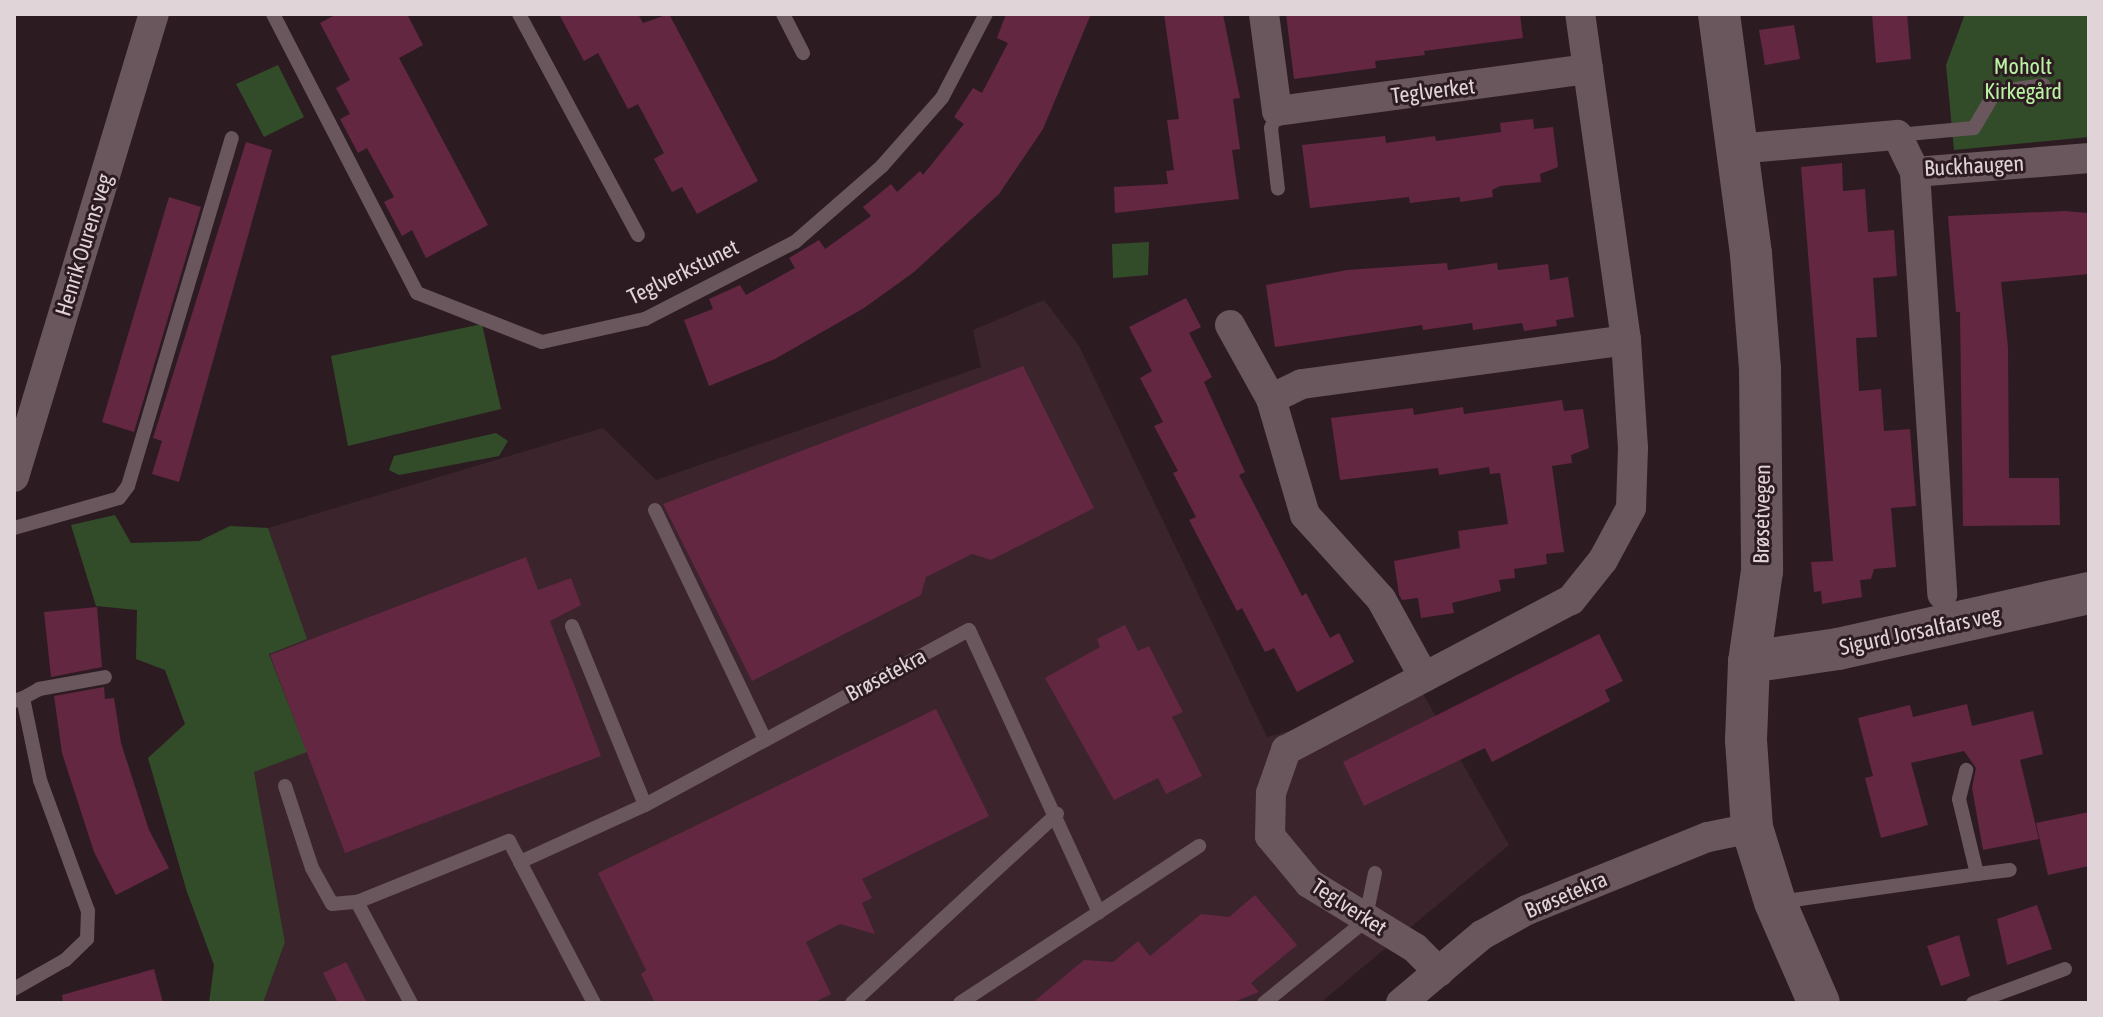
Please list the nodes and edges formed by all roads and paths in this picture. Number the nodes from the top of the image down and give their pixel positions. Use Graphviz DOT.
graph roads {
  1 [pos="154,14"];
  2 [pos="273,14"];
  3 [pos="519,14"];
  4 [pos="783,14"];
  5 [pos="986,14"];
  6 [pos="1264,14"];
  7 [pos="1580,14"];
  8 [pos="1719,14"];
  9 [pos="803,53"];
  10 [pos="1588,69"];
  11 [pos="2043,85"];
  12 [pos="1277,111"];
  13 [pos="1897,135"];
  14 [pos="232,138"];
  15 [pos="1736,149"];
  16 [pos="2089,158"];
  17 [pos="1915,172"];
  18 [pos="1278,189"];
  19 [pos="638,235"];
  20 [pos="1230,325"];
  21 [pos="1626,340"];
  22 [pos="1271,399"];
  23 [pos="14,477"];
  24 [pos="655,510"];
  25 [pos="14,528"];
  26 [pos="2089,593"];
  27 [pos="1942,594"];
  28 [pos="572,626"];
  29 [pos="1749,662"];
  30 [pos="105,677"];
  31 [pos="1424,677"];
  32 [pos="18,700"];
  33 [pos="765,740"];
  34 [pos="1966,770"];
  35 [pos="285,786"];
  36 [pos="645,805"];
  37 [pos="1057,814"];
  38 [pos="1752,828"];
  39 [pos="1199,846"];
  40 [pos="520,862"];
  41 [pos="2010,870"];
  42 [pos="1375,873"];
  43 [pos="1977,874"];
  44 [pos="357,902"];
  45 [pos="1775,902"];
  46 [pos="1099,912"];
  47 [pos="1365,921"];
  48 [pos="2065,969"];
  49 [pos="1439,972"];
  50 [pos="14,989"];
  51 [pos="411,1003"];
  52 [pos="594,1003"];
  53 [pos="852,1003"];
  54 [pos="960,1003"];
  55 [pos="1264,1003"];
  56 [pos="1401,1003"];
  57 [pos="1819,1003"];
  58 [pos="1973,1003"];
  1 -- 23 [label="street, Henrik Ourens veg"];
  2 -- 5 [label="lane, Teglverkstunet"];
  3 -- 19 [label="lane"];
  4 -- 9 [label="lane"];
  6 -- 12 [label="street"];
  7 -- 10 [label="street, Teglverket"];
  8 -- 15 [label="street, Brøsetvegen"];
  10 -- 12 [label="street, Teglverket"];
  10 -- 21 [label="street, Teglverket"];
  11 -- 13 [label="lane"];
  12 -- 18 [label="lane"];
  13 -- 15 [label="street"];
  13 -- 17 [label="street, Buckhaugen"];
  14 -- 25 [label="lane"];
  15 -- 29 [label="street, Brøsetvegen"];
  16 -- 17 [label="street, Buckhaugen"];
  17 -- 27 [label="street"];
  20 -- 22 [label="street"];
  21 -- 22 [label="street"];
  21 -- 31 [label="street, Teglverket"];
  22 -- 31 [label="street"];
  24 -- 33 [label="lane"];
  26 -- 29 [label="street, Sigurd Jorsalfars veg"];
  28 -- 36 [label="lane"];
  29 -- 38 [label="street, Brøsetvegen"];
  30 -- 32 [label="lane"];
  31 -- 47 [label="street, Teglverket"];
  32 -- 50 [label="lane"];
  33 -- 36 [label="lane, Brøsetekra"];
  33 -- 37 [label="lane, Brøsetekra"];
  34 -- 43 [label="lane"];
  35 -- 44 [label="lane"];
  36 -- 40 [label="lane, Brøsetekra"];
  37 -- 46 [label="lane, Brøsetekra"];
  37 -- 53 [label="lane"];
  38 -- 45 [label="street, Brøsetvegen"];
  38 -- 49 [label="street, Brøsetekra"];
  39 -- 46 [label="lane"];
  40 -- 44 [label="lane"];
  40 -- 52 [label="lane"];
  41 -- 43 [label="lane"];
  42 -- 47 [label="lane"];
  43 -- 45 [label="lane"];
  44 -- 51 [label="lane"];
  45 -- 57 [label="street, Brøsetvegen"];
  46 -- 54 [label="lane"];
  47 -- 49 [label="street, Teglverket"];
  47 -- 55 [label="lane"];
  48 -- 58 [label="lane"];
  49 -- 56 [label="street, Brøsetekra"];
}
